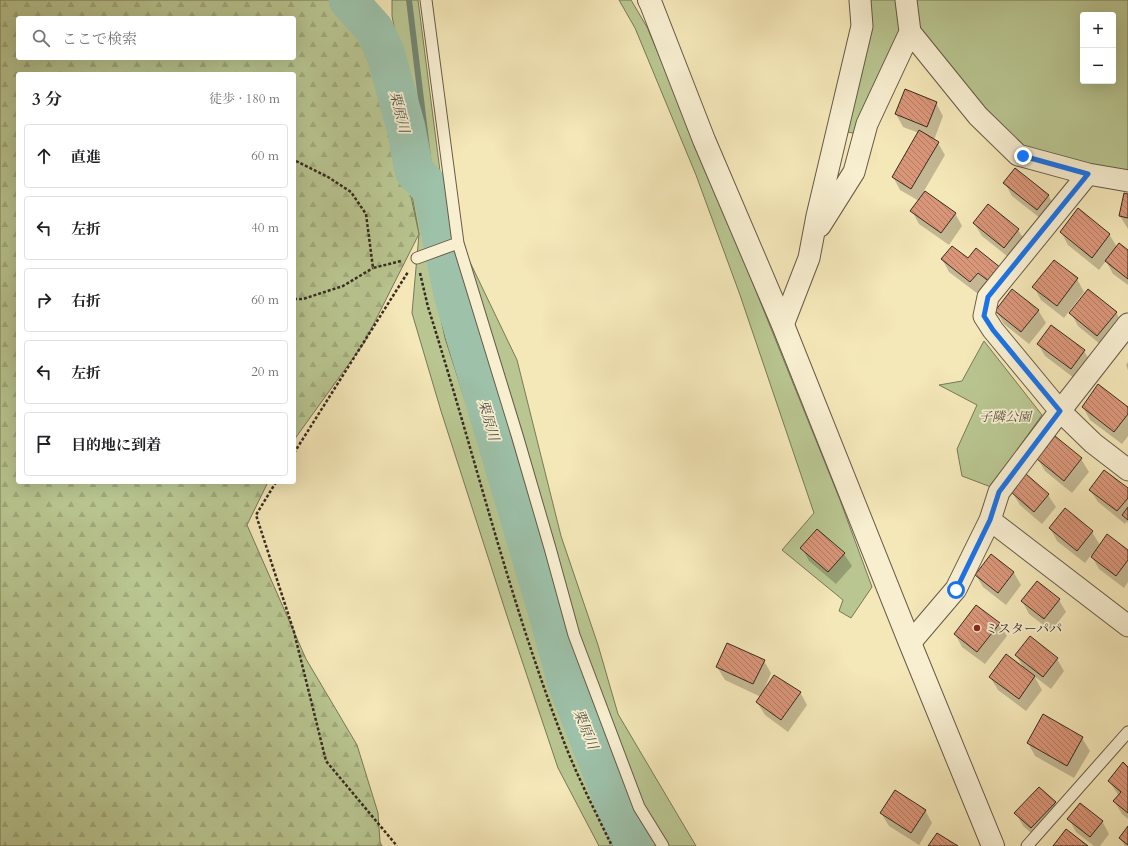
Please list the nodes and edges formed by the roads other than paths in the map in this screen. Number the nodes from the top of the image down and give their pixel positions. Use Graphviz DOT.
graph roads {
  1 [pos="426,0"];
  2 [pos="649,0"];
  3 [pos="860,0"];
  4 [pos="906,0"];
  5 [pos="910,32"];
  6 [pos="1088,174"];
  7 [pos="1128,181"];
  8 [pos="813,238"];
  9 [pos="455,244"];
  10 [pos="421,256"];
  11 [pos="1128,324"];
  12 [pos="783,325"];
  13 [pos="1060,411"];
  14 [pos="1128,470"];
  15 [pos="990,520"];
  16 [pos="1128,626"];
  17 [pos="910,643"];
  18 [pos="1128,732"];
  19 [pos="663,846"];
  20 [pos="993,846"];
  21 [pos="1027,846"];
  1 -- 9 [label="lane"];
  2 -- 12 [label="street"];
  3 -- 8 [label="street"];
  4 -- 5 [label="street"];
  5 -- 6 [label="street"];
  5 -- 8 [label="street"];
  6 -- 7 [label="street"];
  6 -- 13 [label="street"];
  8 -- 12 [label="street"];
  9 -- 10 [label="lane"];
  9 -- 19 [label="lane"];
  11 -- 13 [label="street"];
  12 -- 17 [label="street"];
  13 -- 14 [label="street"];
  13 -- 15 [label="street"];
  15 -- 16 [label="street"];
  15 -- 17 [label="street"];
  17 -- 20 [label="street"];
  18 -- 21 [label="lane"];
}
